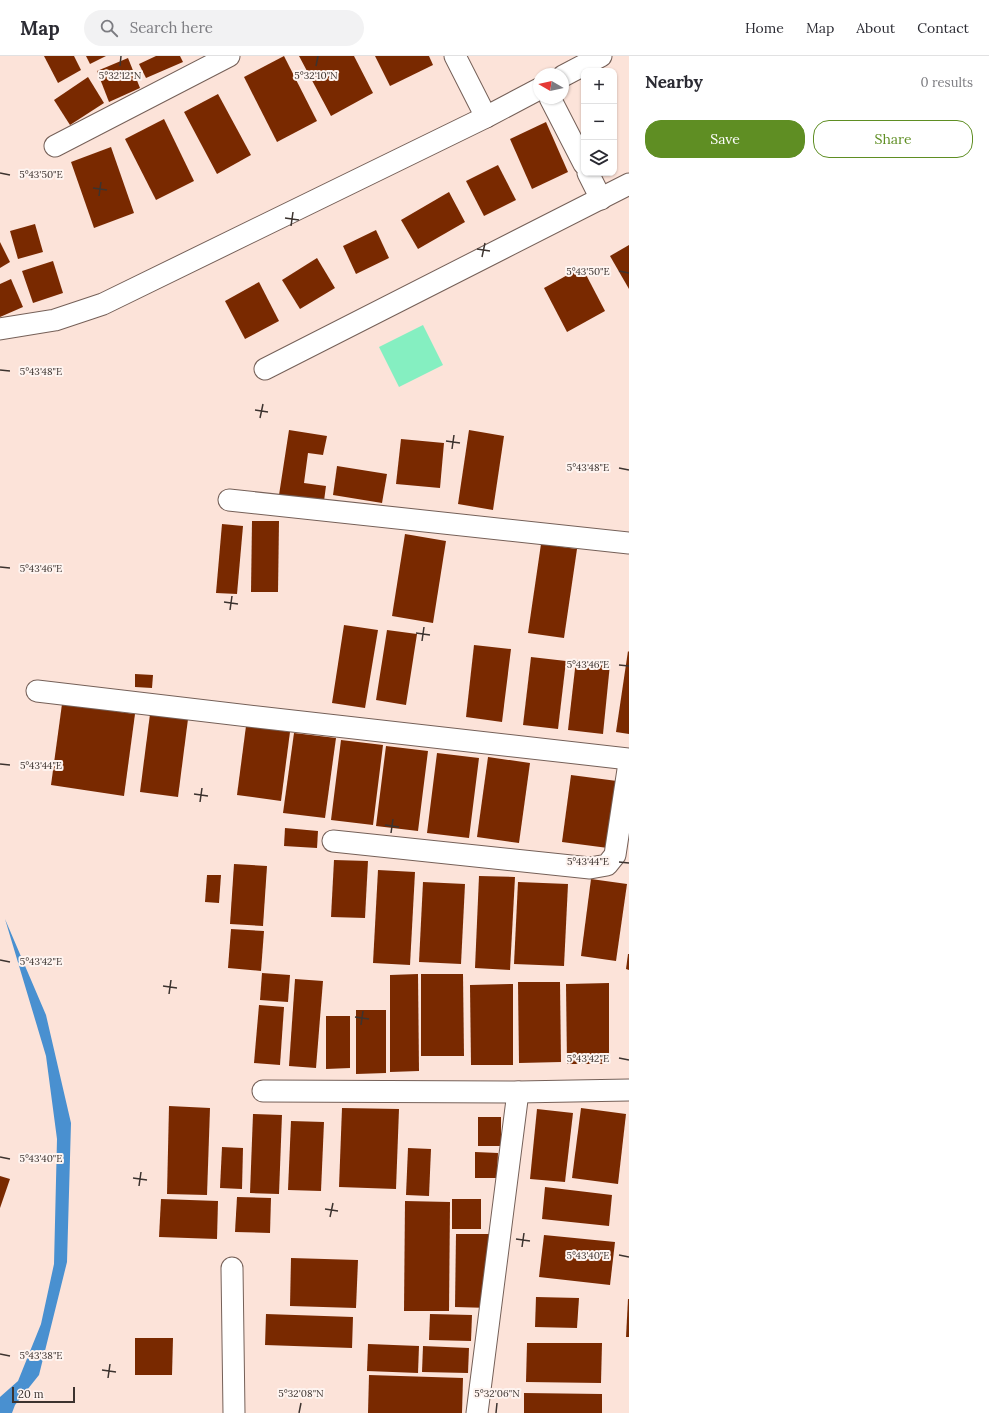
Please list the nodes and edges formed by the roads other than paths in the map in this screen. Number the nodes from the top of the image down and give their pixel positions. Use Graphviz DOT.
graph roads {
  1 [pos="229,56"];
  2 [pos="455,56"];
  3 [pos="601,56"];
  4 [pos="569,73"];
  5 [pos="533,92"];
  6 [pos="553,104"];
  7 [pos="486,117"];
  8 [pos="55,146"];
  9 [pos="581,158"];
  10 [pos="590,176"];
  11 [pos="629,184"];
  12 [pos="601,199"];
  13 [pos="0,329"];
  14 [pos="265,369"];
  15 [pos="229,500"];
  16 [pos="629,543"];
  17 [pos="37,691"];
  18 [pos="629,759"];
  19 [pos="629,763"];
  20 [pos="333,841"];
  21 [pos="629,1090"];
  22 [pos="263,1091"];
  23 [pos="518,1092"];
  24 [pos="232,1268"];
  25 [pos="234,1413"];
  26 [pos="477,1413"];
  1 -- 8 [label="street"];
  2 -- 7 [label="street"];
  3 -- 4 [label="street"];
  5 -- 7 [label="street"];
  6 -- 9 [label="street"];
  7 -- 13 [label="street"];
  10 -- 12 [label="street"];
  11 -- 12 [label="street"];
  12 -- 14 [label="street"];
  15 -- 16 [label="street"];
  17 -- 18 [label="street"];
  19 -- 20 [label="street"];
  21 -- 23 [label="street"];
  22 -- 23 [label="street"];
  23 -- 26 [label="street"];
  24 -- 25 [label="street"];
}
